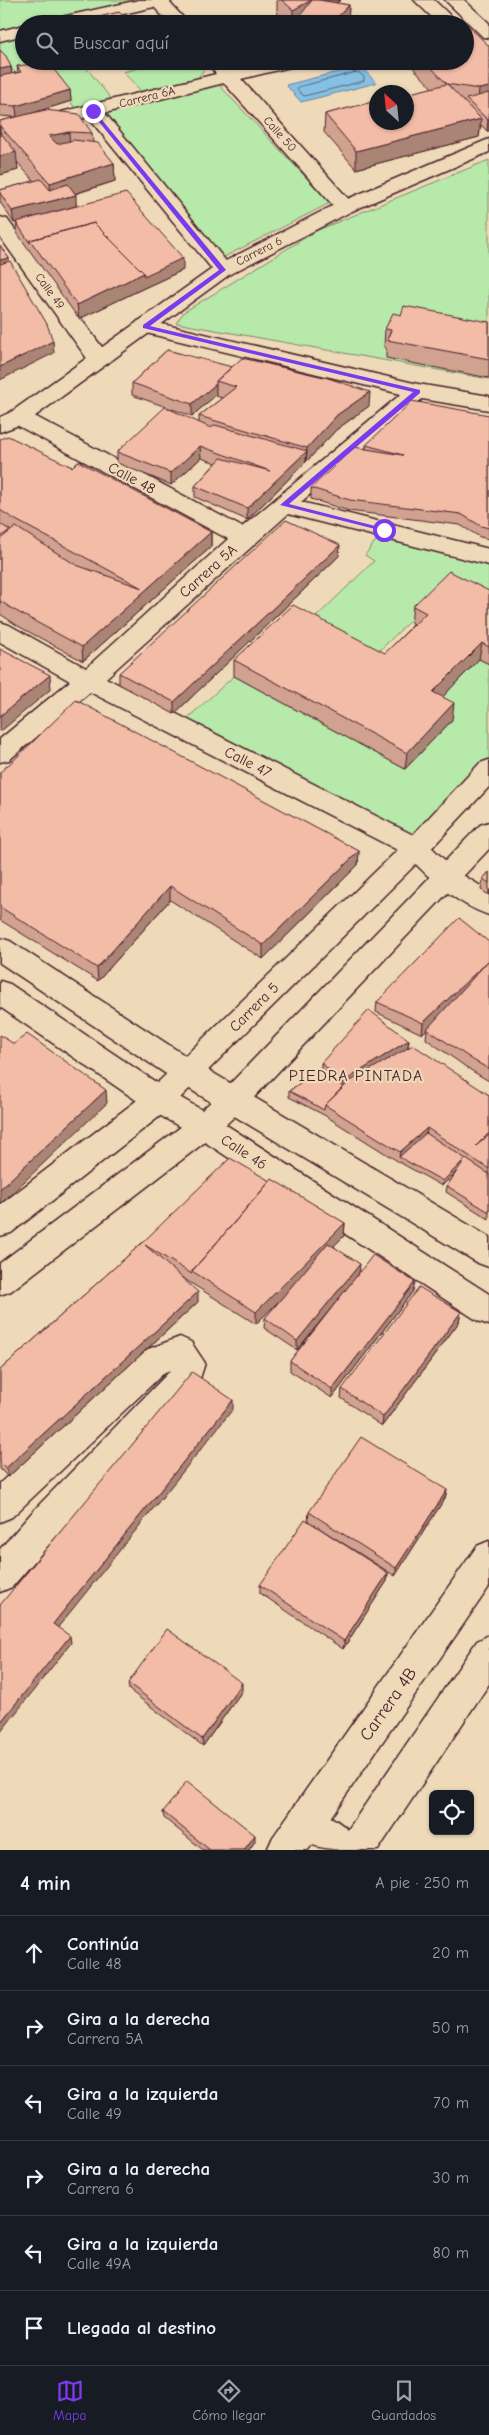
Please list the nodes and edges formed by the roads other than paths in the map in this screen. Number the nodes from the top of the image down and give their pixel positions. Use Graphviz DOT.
graph roads {
  1 [pos="160,0"];
  2 [pos="423,0"];
  3 [pos="454,0"];
  4 [pos="94,15"];
  5 [pos="172,15"];
  6 [pos="439,15"];
  7 [pos="470,15"];
  8 [pos="474,19"];
  9 [pos="15,32"];
  10 [pos="489,33"];
  11 [pos="0,36"];
  12 [pos="222,70"];
  13 [pos="257,70"];
  14 [pos="229,77"];
  15 [pos="93,111"];
  16 [pos="0,134"];
  17 [pos="489,145"];
  18 [pos="345,207"];
  19 [pos="0,222"];
  20 [pos="223,270"];
  21 [pos="145,326"];
  22 [pos="100,358"];
  23 [pos="418,391"];
  24 [pos="489,403"];
  25 [pos="10,421"];
  26 [pos="284,505"];
  27 [pos="244,538"];
  28 [pos="489,557"];
  29 [pos="0,631"];
  30 [pos="88,680"];
  31 [pos="0,753"];
  32 [pos="489,770"];
  33 [pos="489,832"];
  34 [pos="416,848"];
  35 [pos="446,878"];
  36 [pos="489,904"];
  37 [pos="0,949"];
  38 [pos="0,992"];
  39 [pos="188,1073"];
  40 [pos="234,1098"];
  41 [pos="159,1100"];
  42 [pos="204,1126"];
  43 [pos="0,1223"];
  44 [pos="489,1253"];
  45 [pos="0,1281"];
  46 [pos="489,1311"];
  47 [pos="2,1500"];
  48 [pos="47,1520"];
  49 [pos="489,1558"];
  50 [pos="0,1575"];
  51 [pos="489,1653"];
  52 [pos="296,1836"];
  53 [pos="344,1850"];
  54 [pos="356,1850"];
  1 -- 4 [label="street"];
  1 -- 5 [label="street"];
  2 -- 6 [label="street"];
  3 -- 7 [label="street"];
  8 -- 10 [label="street"];
  9 -- 11 [label="street"];
  12 -- 14 [label="street, Calle 50"];
  13 -- 14 [label="street, Carrera 6A"];
  14 -- 15 [label="street, Carrera 6A"];
  14 -- 18 [label="street, Calle 50"];
  15 -- 16 [label="street, Carrera 6A"];
  15 -- 20 [label="street"];
  17 -- 18 [label="street, Carrera 6"];
  18 -- 20 [label="street, Carrera 6"];
  19 -- 22 [label="street, Calle 49"];
  20 -- 21 [label="street, Carrera 6"];
  21 -- 22 [label="street, Carrera 6"];
  21 -- 23 [label="street"];
  22 -- 25 [label="street, Carrera 6"];
  23 -- 24 [label="street"];
  23 -- 26 [label="street, Carrera 5A"];
  25 -- 27 [label="street, Calle 48"];
  26 -- 27 [label="street, Carrera 5A"];
  26 -- 28 [label="street"];
  27 -- 30 [label="street, Carrera 5A"];
  29 -- 30 [label="street, Calle 47"];
  30 -- 31 [label="street, Carrera 5A"];
  30 -- 34 [label="street, Calle 47"];
  32 -- 34 [label="street, Carrera 5"];
  33 -- 35 [label="street"];
  34 -- 35 [label="street, Calle 47"];
  34 -- 39 [label="street, Carrera 5"];
  35 -- 36 [label="street, Calle 47"];
  35 -- 40 [label="street"];
  37 -- 39 [label="street"];
  38 -- 41 [label="street, Calle 46"];
  39 -- 40 [label="street"];
  39 -- 41 [label="street, Carrera 5"];
  40 -- 42 [label="street"];
  40 -- 44 [label="street"];
  41 -- 42 [label="street, Calle 46"];
  41 -- 43 [label="street, Carrera 5"];
  42 -- 45 [label="street"];
  42 -- 46 [label="street, Calle 46"];
  47 -- 48 [label="street"];
  47 -- 48 [label="street"];
  48 -- 50 [label="street"];
  49 -- 52 [label="street, Carrera 4B"];
  51 -- 54 [label="street"];
  52 -- 53 [label="street"];
}
